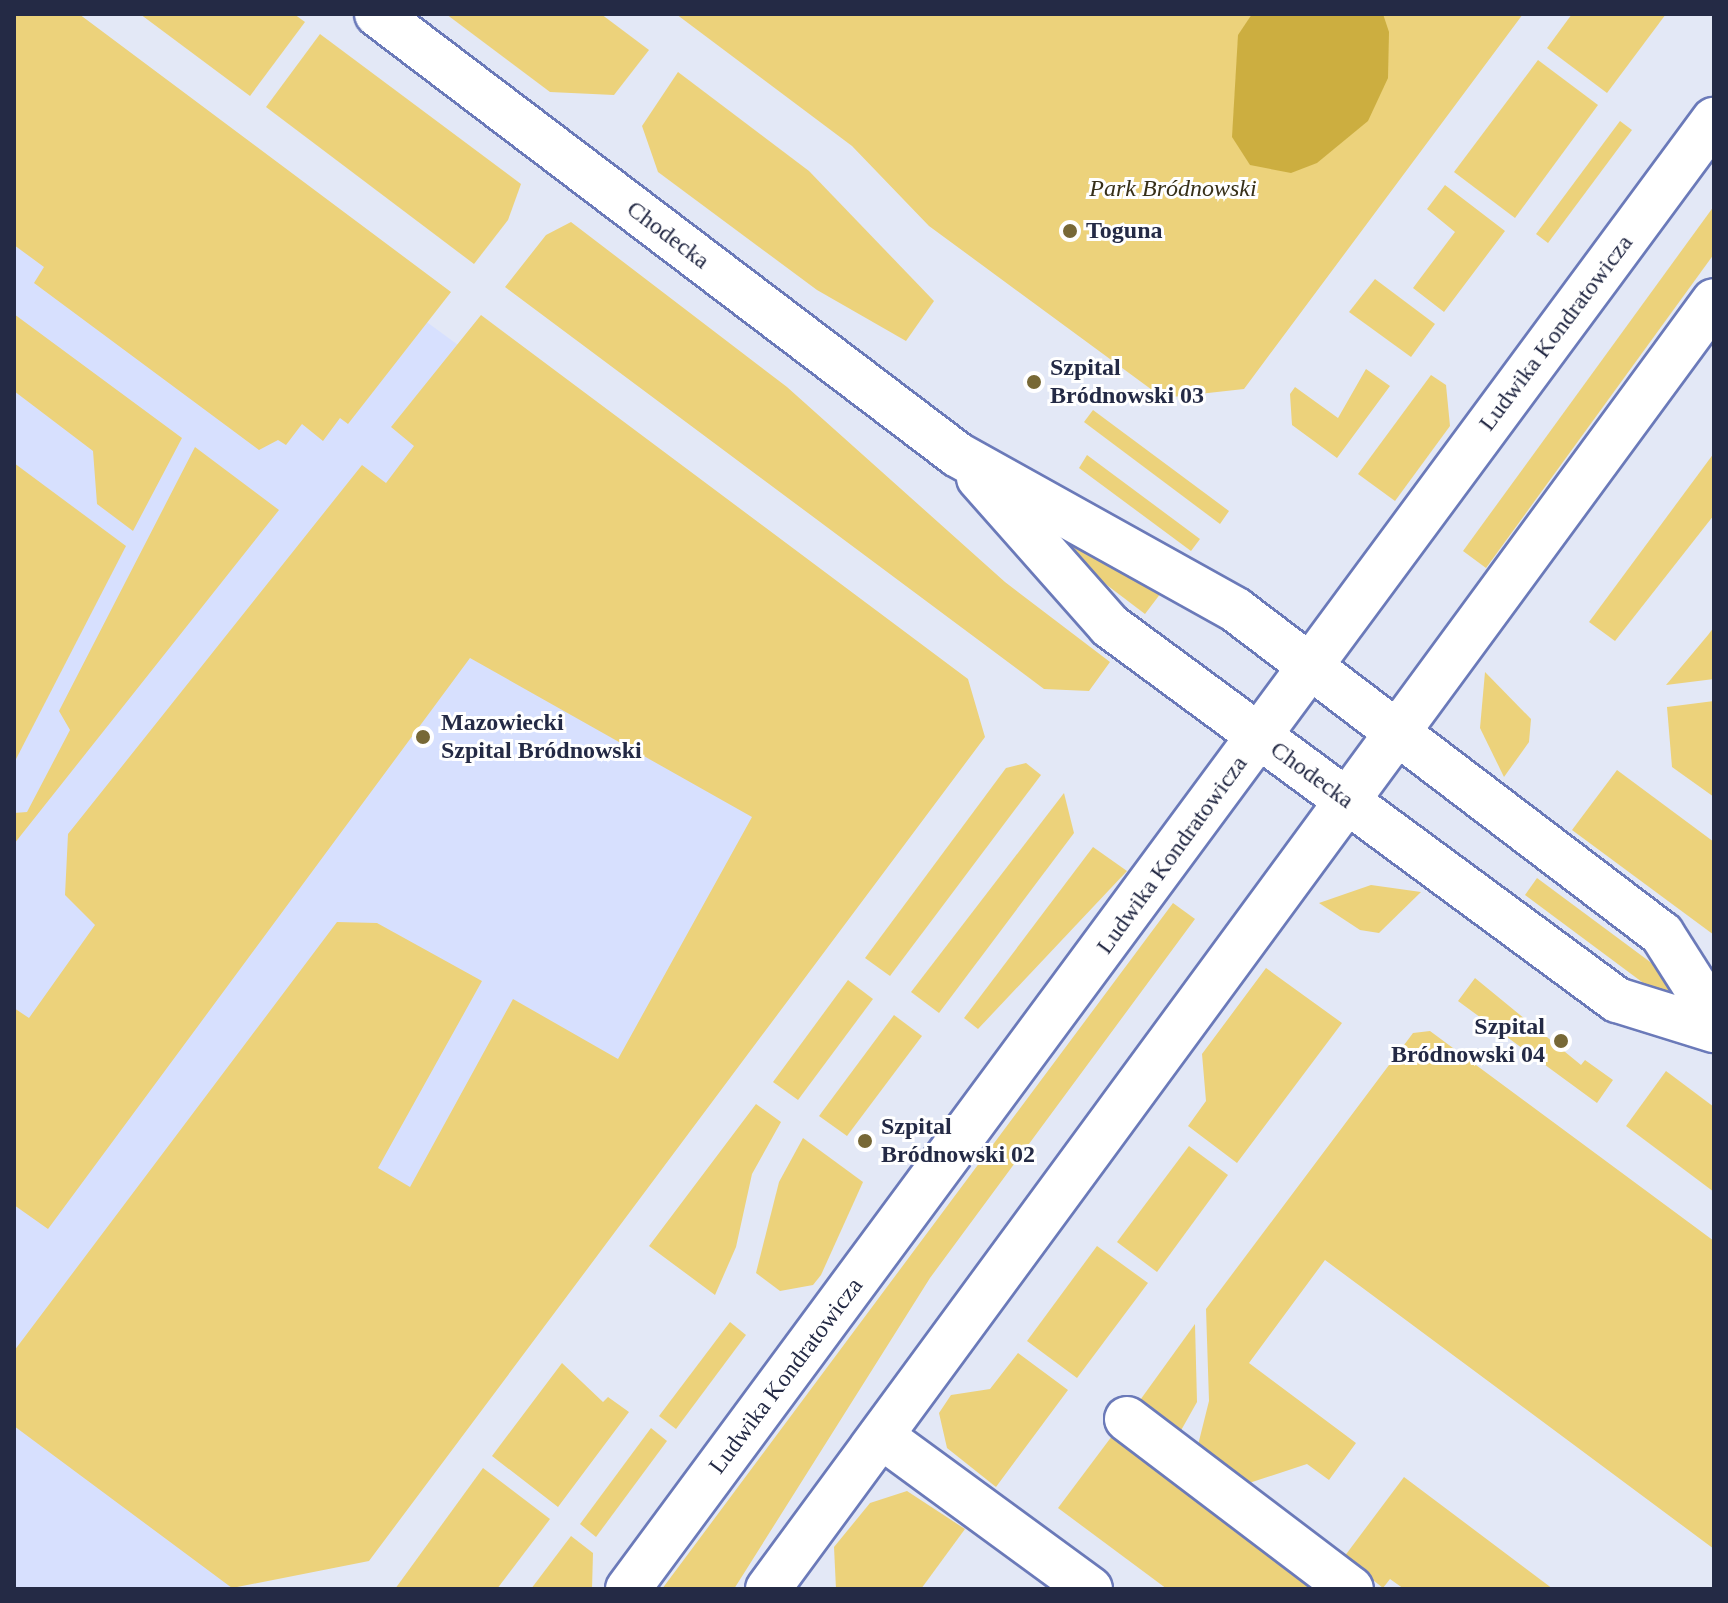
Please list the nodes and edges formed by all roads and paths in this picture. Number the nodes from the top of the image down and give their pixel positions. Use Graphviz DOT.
graph roads {
  1 [pos="377,14"];
  2 [pos="1714,120"];
  3 [pos="1714,301"];
  4 [pos="958,455"];
  5 [pos="1309,668"];
  6 [pos="1259,736"];
  7 [pos="1396,737"];
  8 [pos="1350,802"];
  9 [pos="1714,1016"];
  10 [pos="1714,1030"];
  11 [pos="1127,1419"];
  12 [pos="881,1436"];
  13 [pos="628,1589"];
  14 [pos="768,1589"];
  15 [pos="1090,1589"];
  16 [pos="1351,1589"];
  1 -- 4 [label="main road, Chodecka"];
  2 -- 5 [label="main road, Ludwika Kondratowicza"];
  3 -- 7 [label="main road"];
  4 -- 5 [label="main road, Chodecka"];
  4 -- 6 [label="main road, Chodecka"];
  5 -- 6 [label="main road, Ludwika Kondratowicza"];
  5 -- 7 [label="main road, Chodecka"];
  6 -- 8 [label="main road, Chodecka"];
  6 -- 13 [label="main road, Ludwika Kondratowicza"];
  7 -- 8 [label="main road"];
  7 -- 9 [label="main road, Chodecka"];
  8 -- 10 [label="main road, Chodecka"];
  8 -- 12 [label="main road"];
  11 -- 16 [label="main road"];
  12 -- 14 [label="main road"];
  12 -- 15 [label="main road"];
}
